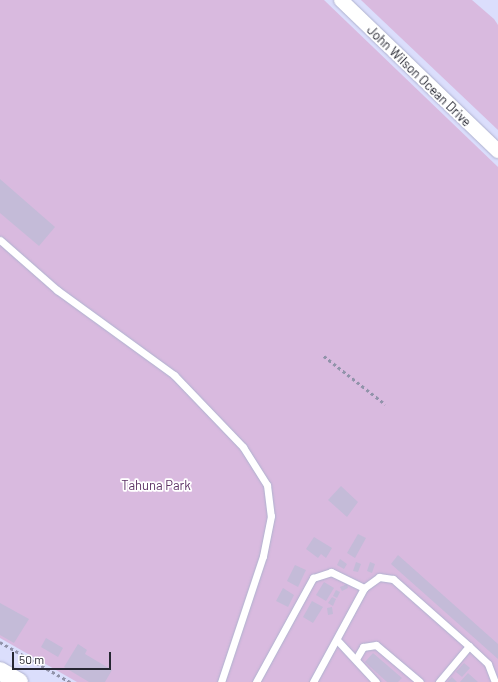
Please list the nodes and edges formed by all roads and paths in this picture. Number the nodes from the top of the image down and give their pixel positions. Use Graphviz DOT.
graph roads {
  1 [pos="341,0"];
  2 [pos="498,151"];
  3 [pos="0,240"];
  4 [pos="324,356"];
  5 [pos="385,404"];
  6 [pos="364,588"];
  7 [pos="337,640"];
  8 [pos="0,642"];
  9 [pos="470,646"];
  10 [pos="356,659"];
  11 [pos="0,671"];
  12 [pos="19,682"];
  13 [pos="70,682"];
  14 [pos="221,682"];
  15 [pos="256,682"];
  16 [pos="313,682"];
  17 [pos="376,682"];
  18 [pos="420,682"];
  19 [pos="439,682"];
  20 [pos="495,682"];
  1 -- 2 [label="street, John Wilson Ocean Drive"];
  3 -- 14 [label="lane"];
  4 -- 5 [label="path"];
  6 -- 7 [label="lane"];
  6 -- 9 [label="lane"];
  6 -- 15 [label="lane"];
  7 -- 10 [label="lane"];
  7 -- 16 [label="lane"];
  8 -- 13 [label="path"];
  9 -- 19 [label="lane"];
  9 -- 20 [label="lane"];
  10 -- 17 [label="lane"];
  10 -- 18 [label="lane"];
  11 -- 12 [label="street"];
}
